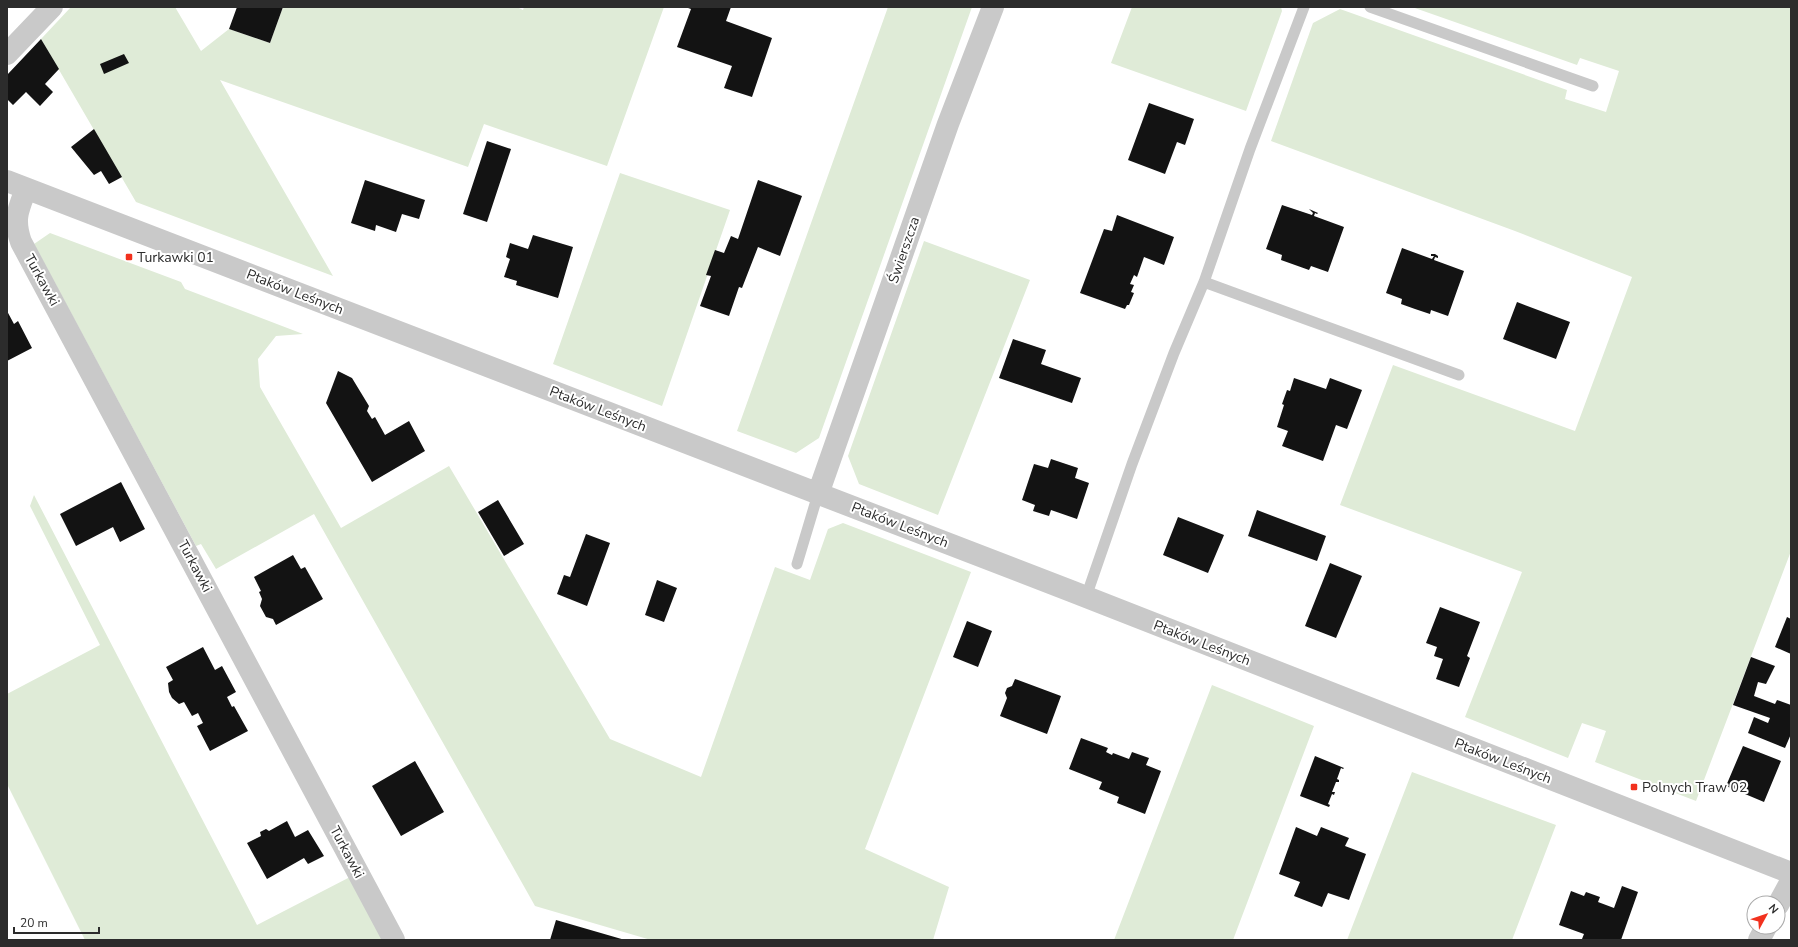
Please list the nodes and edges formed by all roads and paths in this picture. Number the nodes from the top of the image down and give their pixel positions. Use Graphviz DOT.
graph roads {
  1 [pos="52,7"];
  2 [pos="993,7"];
  3 [pos="1304,7"];
  4 [pos="1370,7"];
  5 [pos="7,54"];
  6 [pos="1593,86"];
  7 [pos="16,185"];
  8 [pos="1204,282"];
  9 [pos="1459,375"];
  10 [pos="818,494"];
  11 [pos="797,564"];
  12 [pos="1086,597"];
  13 [pos="1791,873"];
  14 [pos="1791,881"];
  15 [pos="1783,895"];
  16 [pos="394,940"];
  1 -- 5 [label="street"];
  2 -- 10 [label="street, Świerszcza"];
  3 -- 8 [label="lane"];
  4 -- 6 [label="lane"];
  7 -- 10 [label="street, Ptaków Leśnych"];
  7 -- 16 [label="street, Turkawki"];
  8 -- 9 [label="lane"];
  8 -- 12 [label="lane"];
  10 -- 11 [label="lane"];
  10 -- 12 [label="street, Ptaków Leśnych"];
  12 -- 13 [label="street, Ptaków Leśnych"];
  14 -- 15 [label="street"];
}
